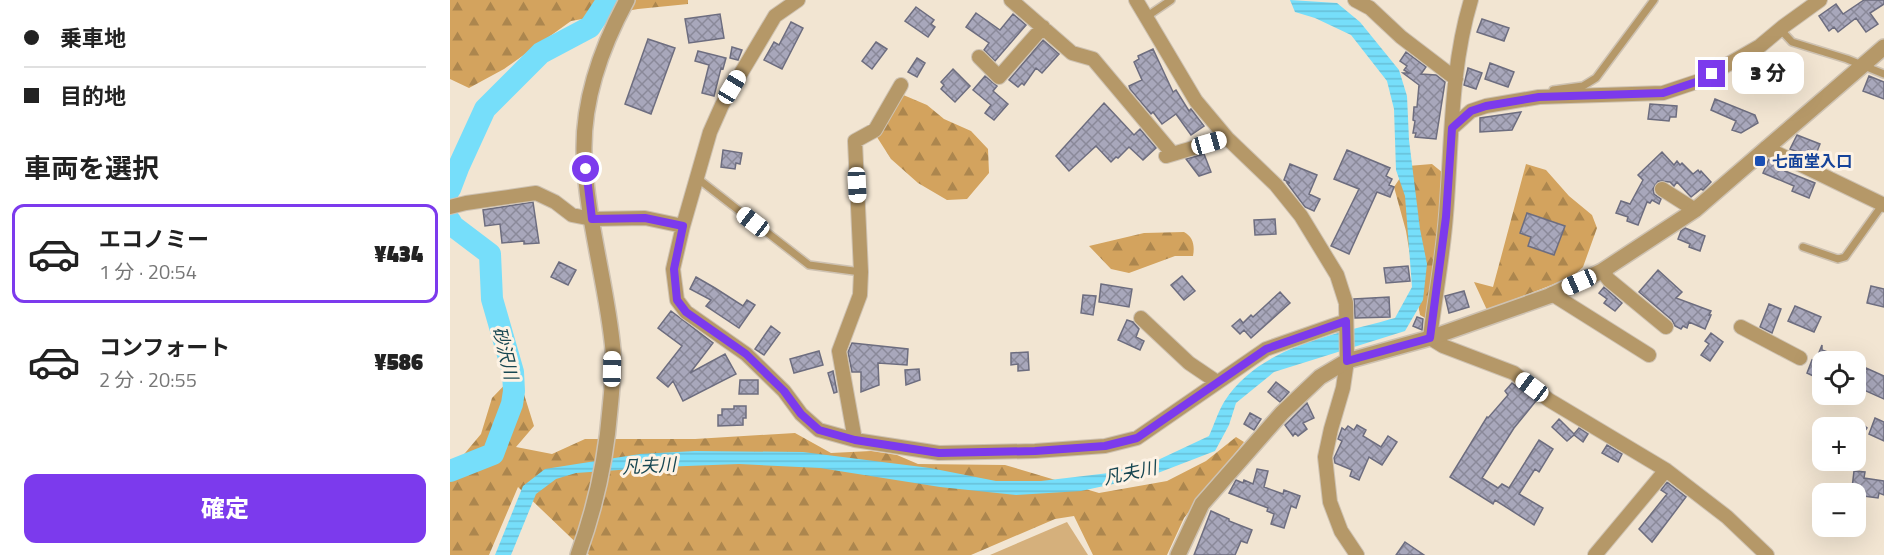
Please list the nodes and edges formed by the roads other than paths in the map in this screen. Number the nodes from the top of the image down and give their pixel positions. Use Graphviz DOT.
graph roads {
  1 [pos="627,0"];
  2 [pos="798,0"];
  3 [pos="1011,0"];
  4 [pos="1136,0"];
  5 [pos="1171,0"];
  6 [pos="1355,0"];
  7 [pos="1471,0"];
  8 [pos="1654,0"];
  9 [pos="1820,0"];
  10 [pos="1146,16"];
  11 [pos="1043,27"];
  12 [pos="1780,29"];
  13 [pos="1884,47"];
  14 [pos="979,57"];
  15 [pos="1862,66"];
  16 [pos="1884,74"];
  17 [pos="1456,79"];
  18 [pos="901,85"];
  19 [pos="1551,97"];
  20 [pos="1452,128"];
  21 [pos="1227,138"];
  22 [pos="1766,148"];
  23 [pos="697,178"];
  24 [pos="1662,189"];
  25 [pos="1883,204"];
  26 [pos="450,207"];
  27 [pos="1695,210"];
  28 [pos="592,219"];
  29 [pos="683,226"];
  30 [pos="1803,247"];
  31 [pos="1602,271"];
  32 [pos="861,272"];
  33 [pos="1552,294"];
  34 [pos="1141,318"];
  35 [pos="1346,321"];
  36 [pos="1666,327"];
  37 [pos="1741,327"];
  38 [pos="1430,338"];
  39 [pos="1649,356"];
  40 [pos="1800,358"];
  41 [pos="1347,361"];
  42 [pos="1217,382"];
  43 [pos="855,440"];
  44 [pos="1666,470"];
  45 [pos="578,555"];
  46 [pos="1178,555"];
  47 [pos="1357,555"];
  48 [pos="1595,555"];
  49 [pos="1767,555"];
  1 -- 28 [label="street"];
  2 -- 23 [label="street"];
  3 -- 11 [label="street"];
  4 -- 10 [label="street"];
  5 -- 10 [label="lane"];
  6 -- 17 [label="street"];
  7 -- 17 [label="street"];
  8 -- 19 [label="lane"];
  9 -- 12 [label="street"];
  10 -- 21 [label="street"];
  11 -- 14 [label="street"];
  11 -- 21 [label="street"];
  12 -- 15 [label="lane"];
  12 -- 19 [label="street"];
  13 -- 15 [label="street"];
  15 -- 16 [label="lane"];
  15 -- 22 [label="street"];
  17 -- 20 [label="street"];
  18 -- 32 [label="street"];
  19 -- 20 [label="street"];
  20 -- 38 [label="street"];
  21 -- 35 [label="street"];
  22 -- 25 [label="street"];
  22 -- 27 [label="street"];
  23 -- 29 [label="street"];
  23 -- 32 [label="lane"];
  24 -- 27 [label="street"];
  25 -- 30 [label="lane"];
  26 -- 28 [label="street"];
  27 -- 31 [label="street"];
  28 -- 29 [label="street"];
  28 -- 45 [label="street"];
  29 -- 43 [label="street"];
  31 -- 33 [label="street"];
  31 -- 36 [label="street"];
  32 -- 43 [label="street"];
  33 -- 38 [label="street"];
  33 -- 39 [label="street"];
  34 -- 42 [label="street"];
  35 -- 41 [label="street"];
  35 -- 42 [label="street"];
  37 -- 40 [label="street"];
  38 -- 41 [label="street"];
  38 -- 44 [label="street"];
  41 -- 46 [label="street"];
  41 -- 47 [label="street"];
  42 -- 43 [label="street"];
  44 -- 48 [label="street"];
  44 -- 49 [label="street"];
}
